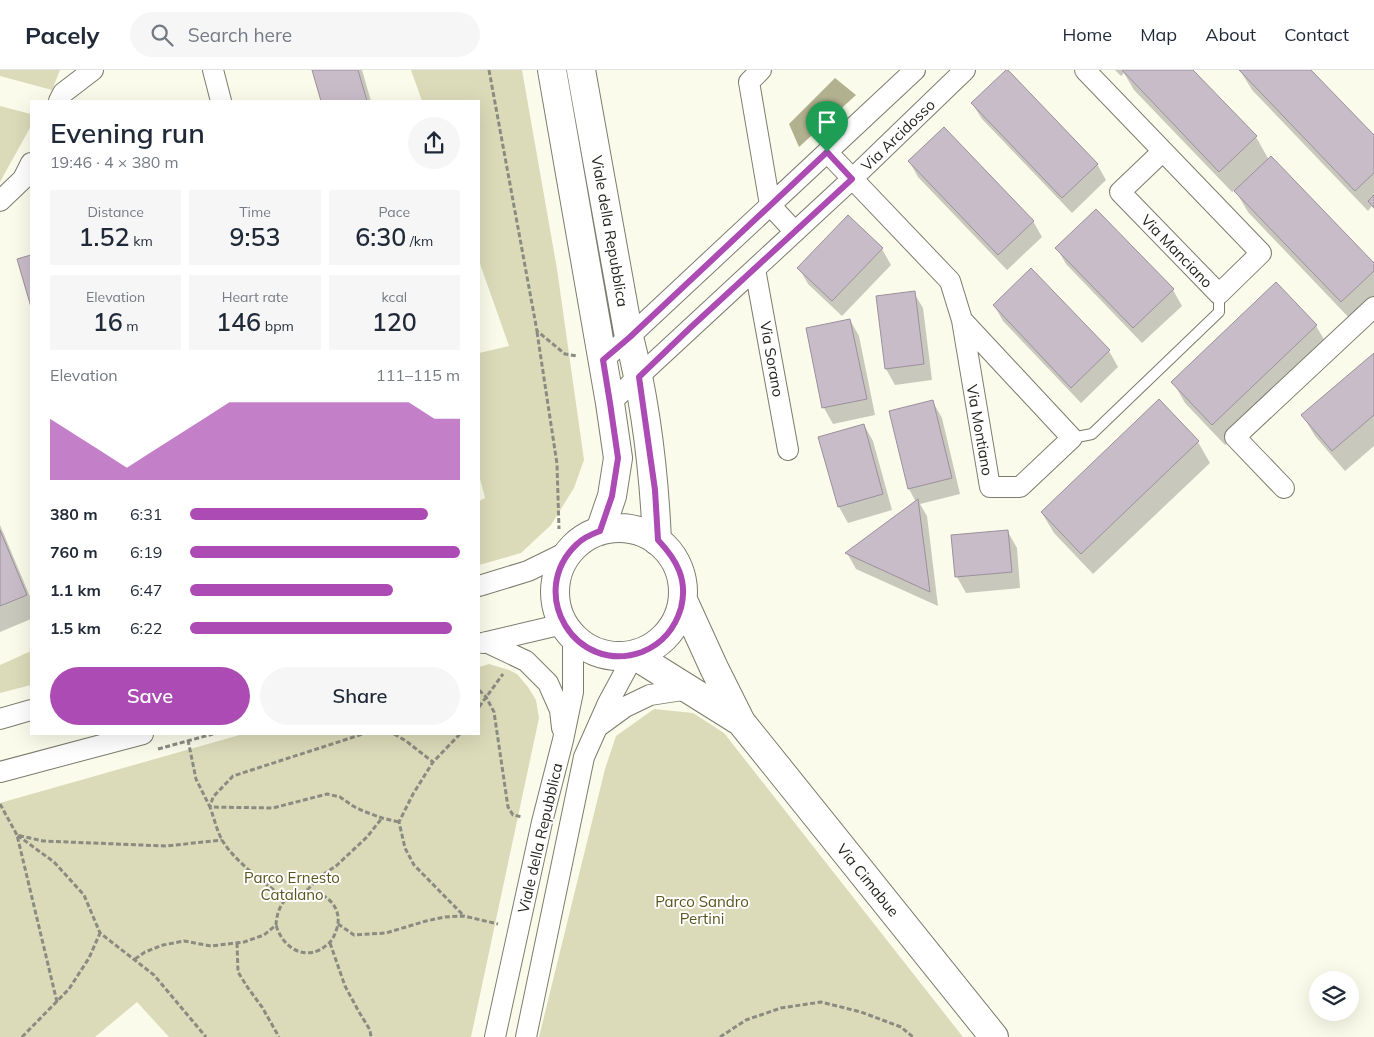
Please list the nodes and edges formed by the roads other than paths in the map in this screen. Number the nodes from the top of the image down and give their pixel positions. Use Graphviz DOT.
graph roads {
  1 [pos="93,70"];
  2 [pos="212,70"];
  3 [pos="552,70"];
  4 [pos="581,70"];
  5 [pos="761,70"];
  6 [pos="915,70"];
  7 [pos="965,70"];
  8 [pos="1085,70"];
  9 [pos="60,100"];
  10 [pos="221,100"];
  11 [pos="1163,151"];
  12 [pos="827,152"];
  13 [pos="30,165"];
  14 [pos="852,179"];
  15 [pos="0,202"];
  16 [pos="770,205"];
  17 [pos="795,232"];
  18 [pos="755,269"];
  19 [pos="1219,294"];
  20 [pos="1374,307"];
  21 [pos="962,320"];
  22 [pos="630,337"];
  23 [pos="593,358"];
  24 [pos="639,377"];
  25 [pos="610,403"];
  26 [pos="1072,438"];
  27 [pos="788,450"];
  28 [pos="1284,488"];
  29 [pos="600,531"];
  30 [pos="565,540"];
  31 [pos="658,540"];
  32 [pos="480,586"];
  33 [pos="683,600"];
  34 [pos="568,630"];
  35 [pos="482,643"];
  36 [pos="634,655"];
  37 [pos="689,689"];
  38 [pos="30,710"];
  39 [pos="0,719"];
  40 [pos="741,722"];
  41 [pos="597,727"];
  42 [pos="139,735"];
  43 [pos="563,740"];
  44 [pos="1,770"];
  45 [pos="495,1037"];
  46 [pos="526,1037"];
  47 [pos="994,1037"];
  1 -- 9 [label="street"];
  2 -- 10 [label="street"];
  3 -- 23 [label="main road, Viale della Repubblica"];
  4 -- 22 [label="main road, Viale della Repubblica"];
  5 -- 16 [label="street"];
  6 -- 12 [label="street"];
  7 -- 14 [label="street, Via Arcidosso"];
  8 -- 11 [label="street, Via Manciano"];
  11 -- 19 [label="street, Via Manciano"];
  11 -- 19 [label="street, Via Manciano"];
  12 -- 14 [label="street, Via Montiano"];
  12 -- 16 [label="street"];
  13 -- 15 [label="street"];
  14 -- 17 [label="street, Via Arcidosso"];
  14 -- 21 [label="street, Via Montiano"];
  16 -- 17 [label="street"];
  16 -- 22 [label="street"];
  17 -- 18 [label="street, Via Arcidosso"];
  18 -- 24 [label="street, Via Arcidosso"];
  18 -- 27 [label="street, Via Sorano"];
  19 -- 26 [label="lane"];
  20 -- 28 [label="street"];
  21 -- 26 [label="street, Via Montiano"];
  21 -- 26 [label="street, Via Montiano"];
  22 -- 23 [label="street"];
  22 -- 24 [label="main road, Viale della Repubblica"];
  23 -- 25 [label="main road, Viale della Repubblica"];
  24 -- 25 [label="street, Via Arcidosso"];
  24 -- 31 [label="main road, Viale della Repubblica"];
  25 -- 29 [label="main road, Viale della Repubblica"];
  29 -- 30 [label="main road, Viale della Repubblica"];
  29 -- 31 [label="main road, Viale della Repubblica"];
  30 -- 32 [label="street"];
  30 -- 34 [label="main road, Viale della Repubblica"];
  31 -- 33 [label="main road, Viale della Repubblica"];
  33 -- 36 [label="main road, Viale della Repubblica"];
  33 -- 40 [label="main road, Via Cimabue"];
  34 -- 35 [label="street"];
  34 -- 36 [label="main road, Viale della Repubblica"];
  34 -- 43 [label="street, Viale della Repubblica"];
  35 -- 43 [label="street"];
  36 -- 37 [label="main road, Via Cimabue"];
  36 -- 41 [label="street, Viale della Repubblica"];
  37 -- 40 [label="main road, Via Cimabue"];
  37 -- 41 [label="street"];
  38 -- 39 [label="street"];
  40 -- 47 [label="main road, Via Cimabue"];
  41 -- 46 [label="street, Viale della Repubblica"];
  42 -- 44 [label="street"];
  43 -- 45 [label="street, Viale della Repubblica"];
}
